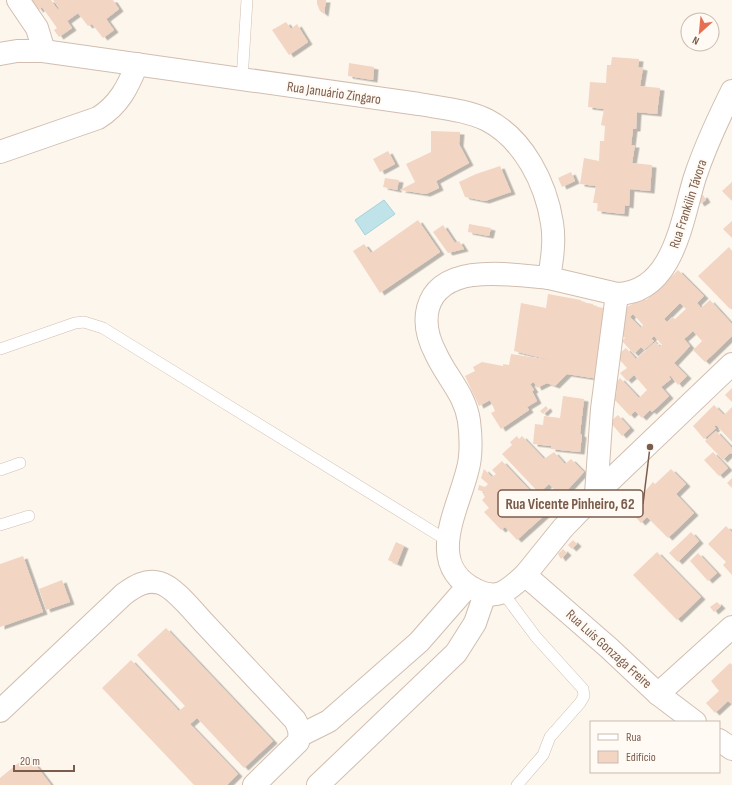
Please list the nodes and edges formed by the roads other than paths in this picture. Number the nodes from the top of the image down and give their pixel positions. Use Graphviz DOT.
graph roads {
  1 [pos="18,0"];
  2 [pos="246,0"];
  3 [pos="44,51"];
  4 [pos="0,54"];
  5 [pos="137,64"];
  6 [pos="242,80"];
  7 [pos="732,91"];
  8 [pos="0,152"];
  9 [pos="549,278"];
  10 [pos="617,294"];
  11 [pos="0,349"];
  12 [pos="732,364"];
  13 [pos="20,463"];
  14 [pos="0,470"];
  15 [pos="596,494"];
  16 [pos="29,516"];
  17 [pos="0,525"];
  18 [pos="448,541"];
  19 [pos="525,575"];
  20 [pos="486,591"];
  21 [pos="732,627"];
  22 [pos="658,694"];
  23 [pos="0,711"];
  24 [pos="694,721"];
  25 [pos="301,735"];
  26 [pos="720,741"];
  27 [pos="732,749"];
  28 [pos="254,785"];
  29 [pos="318,785"];
  30 [pos="516,785"];
  1 -- 3 [label="street"];
  2 -- 6 [label="lane"];
  3 -- 4 [label="street, Rua Januário Zingaro"];
  3 -- 5 [label="street, Rua Januário Zingaro"];
  5 -- 6 [label="street, Rua Januário Zingaro"];
  5 -- 8 [label="street"];
  6 -- 9 [label="street, Rua Januário Zingaro"];
  7 -- 10 [label="street, Rua Frankilin Távora"];
  9 -- 10 [label="street, Rua Frankilin Távora"];
  9 -- 18 [label="street, Rua Frankilin Távora"];
  10 -- 15 [label="street"];
  11 -- 18 [label="lane"];
  12 -- 15 [label="street"];
  13 -- 14 [label="lane"];
  15 -- 19 [label="street"];
  16 -- 17 [label="lane"];
  18 -- 20 [label="street, Rua Frankilin Távora"];
  19 -- 20 [label="street"];
  19 -- 22 [label="street, Rua Luis Gonzaga Freire"];
  20 -- 25 [label="street"];
  20 -- 29 [label="street"];
  20 -- 30 [label="lane"];
  21 -- 22 [label="street"];
  22 -- 24 [label="street, Rua Luis Gonzaga Freire"];
  23 -- 25 [label="street"];
  25 -- 28 [label="street"];
  26 -- 27 [label="street"];
}
